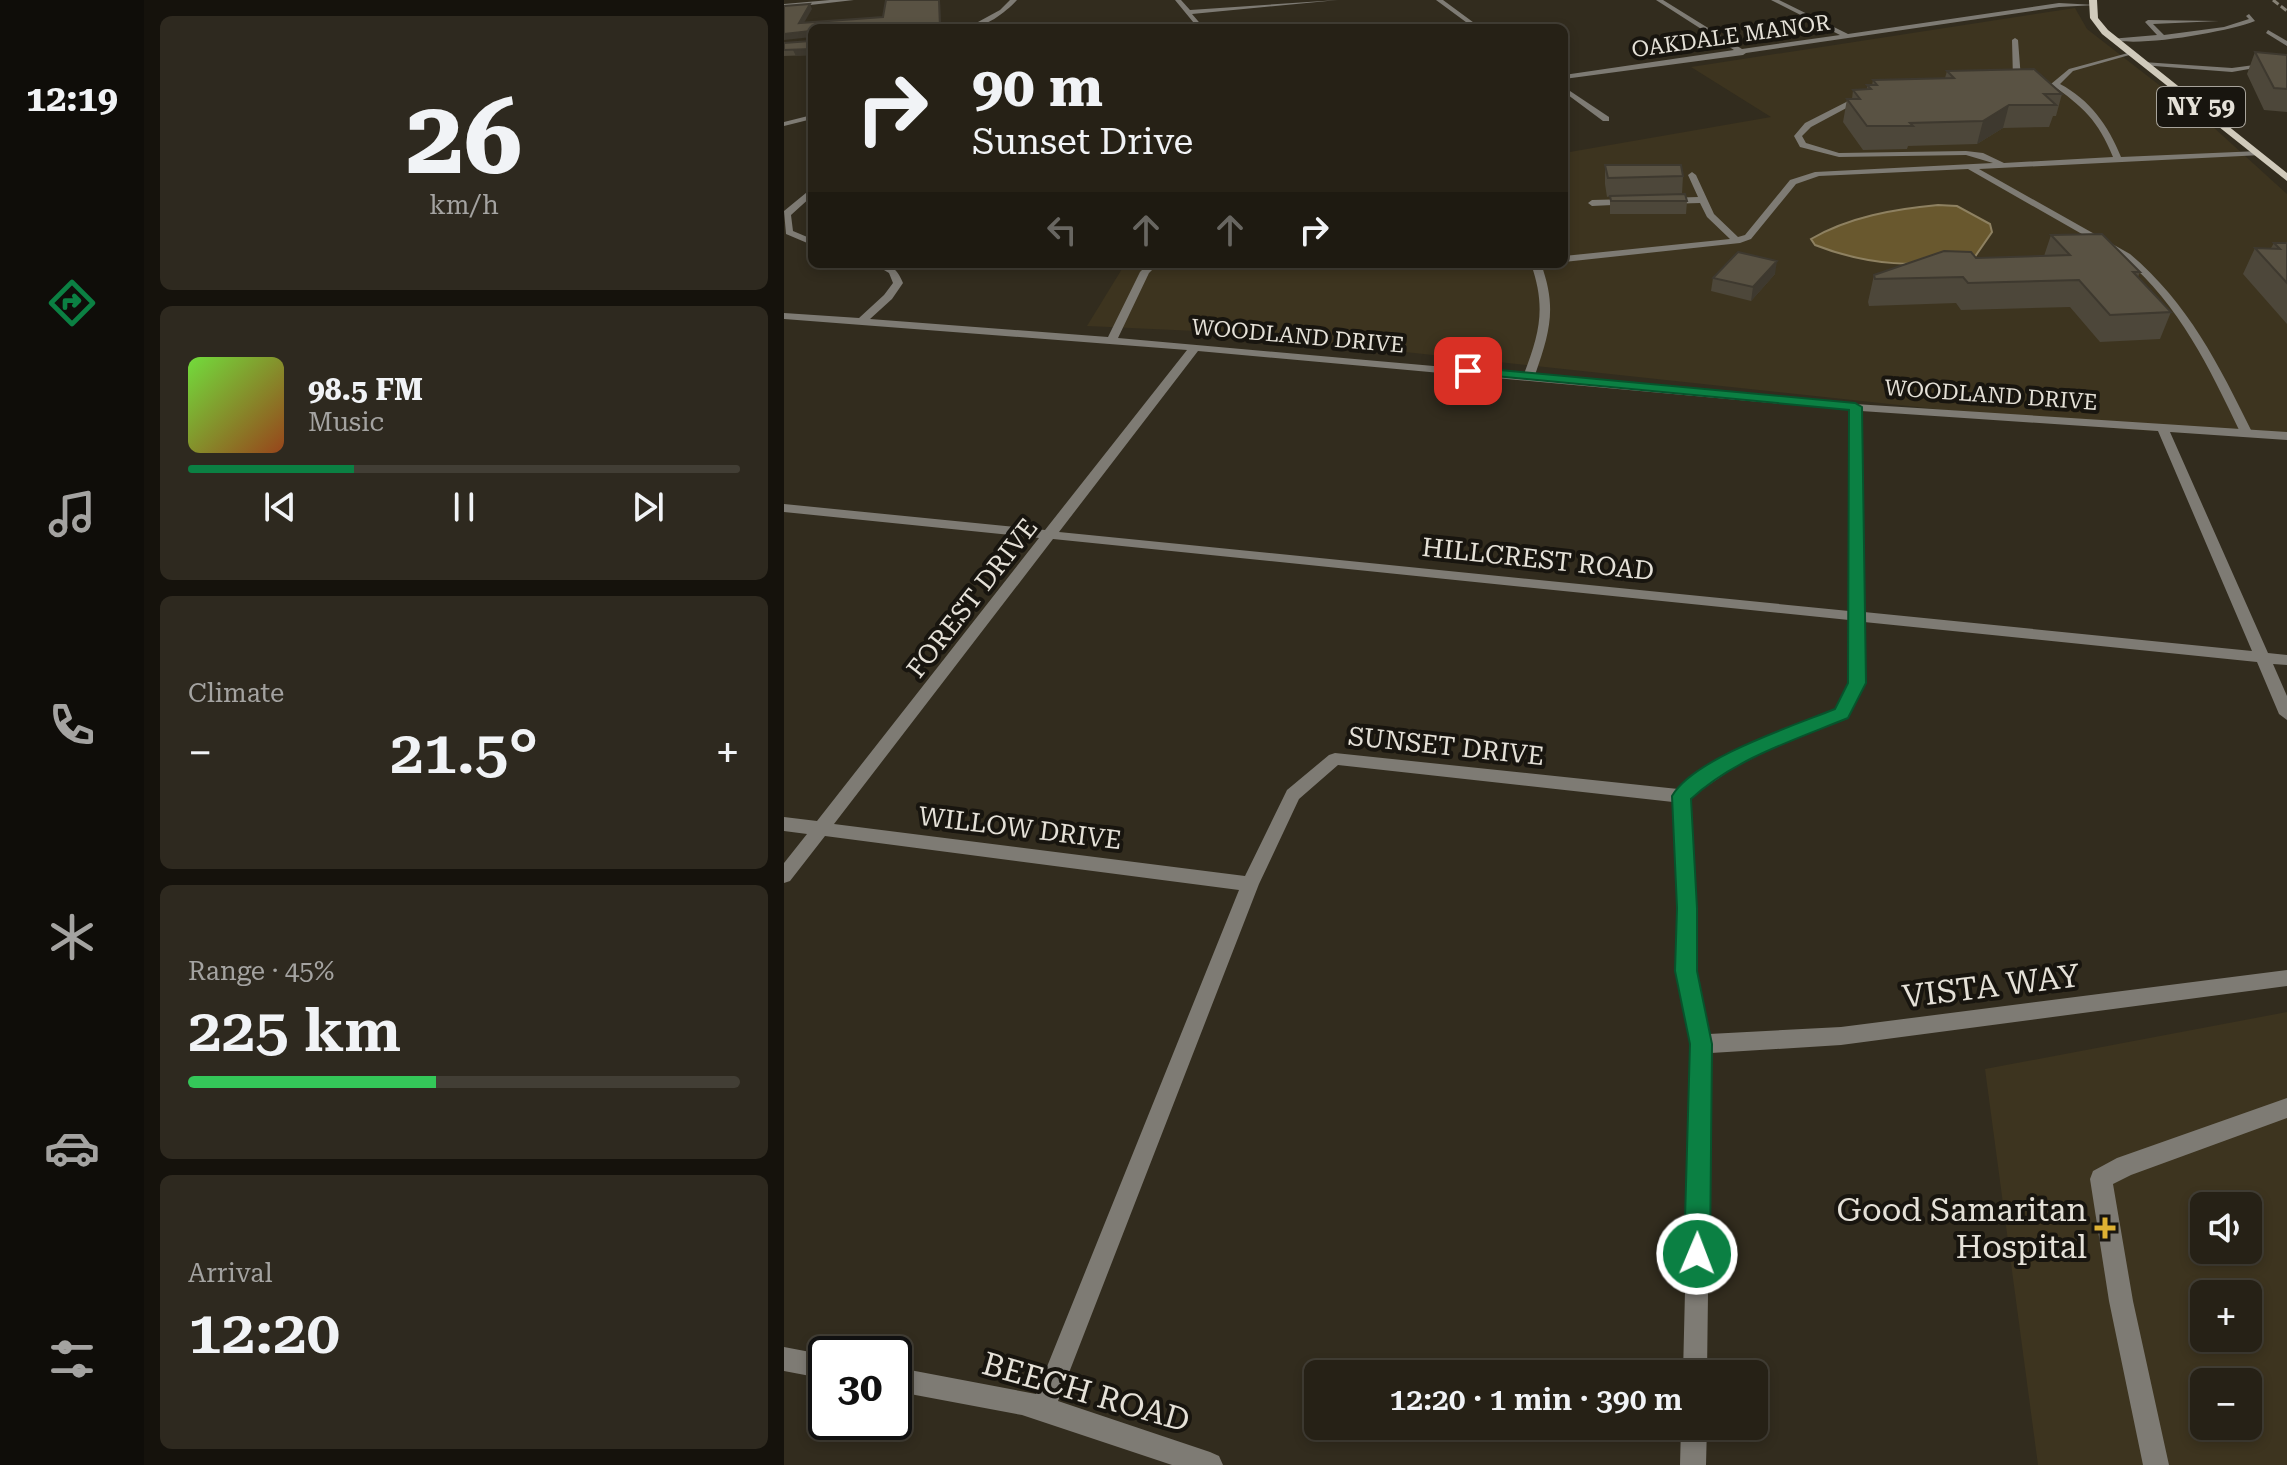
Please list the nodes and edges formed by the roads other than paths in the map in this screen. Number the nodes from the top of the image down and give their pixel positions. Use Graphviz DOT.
graph roads {
  1 [pos="851,0"];
  2 [pos="1014,0"];
  3 [pos="1178,0"];
  4 [pos="1335,0"];
  5 [pos="1439,0"];
  6 [pos="1659,0"];
  7 [pos="1774,0"];
  8 [pos="2093,3"];
  9 [pos="784,6"];
  10 [pos="1188,12"];
  11 [pos="978,24"];
  12 [pos="1198,24"];
  13 [pos="1472,24"];
  14 [pos="2268,32"];
  15 [pos="1850,37"];
  16 [pos="2163,38"];
  17 [pos="2113,39"];
  18 [pos="2015,40"];
  19 [pos="2287,44"];
  20 [pos="1743,53"];
  21 [pos="2130,54"];
  22 [pos="2278,63"];
  23 [pos="2143,64"];
  24 [pos="1568,76"];
  25 [pos="2007,79"];
  26 [pos="2017,79"];
  27 [pos="2055,84"];
  28 [pos="1568,92"];
  29 [pos="1874,93"];
  30 [pos="808,118"];
  31 [pos="1606,119"];
  32 [pos="784,124"];
  33 [pos="2259,153"];
  34 [pos="2118,159"];
  35 [pos="2001,164"];
  36 [pos="1970,167"];
  37 [pos="1692,175"];
  38 [pos="2287,178"];
  39 [pos="808,195"];
  40 [pos="1703,200"];
  41 [pos="1656,201"];
  42 [pos="1640,202"];
  43 [pos="1592,203"];
  44 [pos="808,230"];
  45 [pos="789,232"];
  46 [pos="808,240"];
  47 [pos="1737,241"];
  48 [pos="1568,259"];
  49 [pos="887,268"];
  50 [pos="1149,268"];
  51 [pos="1538,268"];
  52 [pos="784,316"];
  53 [pos="861,322"];
  54 [pos="1111,341"];
  55 [pos="1195,347"];
  56 [pos="1529,376"];
  57 [pos="1855,407"];
  58 [pos="2162,426"];
  59 [pos="2246,432"];
  60 [pos="2287,436"];
  61 [pos="784,508"];
  62 [pos="1053,533"];
  63 [pos="1857,616"];
  64 [pos="2263,659"];
  65 [pos="2287,660"];
  66 [pos="2287,714"];
  67 [pos="1681,796"];
  68 [pos="784,824"];
  69 [pos="821,829"];
  70 [pos="784,876"];
  71 [pos="1250,884"];
  72 [pos="2287,978"];
  73 [pos="1701,1044"];
  74 [pos="2287,1108"];
  75 [pos="784,1359"];
  76 [pos="1695,1360"];
  77 [pos="808,1364"];
  78 [pos="912,1382"];
  79 [pos="1042,1410"];
  80 [pos="1694,1440"];
  81 [pos="1210,1465"];
  82 [pos="1693,1465"];
  83 [pos="2156,1465"];
  1 -- 9 [label="street"];
  2 -- 11 [label="street"];
  3 -- 10 [label="street"];
  4 -- 10 [label="street"];
  5 -- 13 [label="street"];
  6 -- 20 [label="street"];
  7 -- 15 [label="street"];
  8 -- 15 [label="street, OAKDALE MANOR"];
  8 -- 17 [label="main road, NY 59"];
  10 -- 12 [label="street"];
  14 -- 19 [label="street"];
  15 -- 20 [label="street, OAKDALE MANOR"];
  16 -- 16 [label="street"];
  16 -- 17 [label="street"];
  17 -- 21 [label="main road, NY 59"];
  18 -- 26 [label="street"];
  20 -- 24 [label="street, OAKDALE MANOR"];
  21 -- 23 [label="main road, NY 59"];
  21 -- 27 [label="street"];
  22 -- 23 [label="street"];
  23 -- 33 [label="main road, NY 59"];
  25 -- 26 [label="street"];
  26 -- 27 [label="street"];
  27 -- 34 [label="street"];
  28 -- 31 [label="street"];
  29 -- 35 [label="street"];
  30 -- 32 [label="street"];
  33 -- 34 [label="street"];
  33 -- 38 [label="main road, NY 59"];
  34 -- 35 [label="street"];
  35 -- 36 [label="street"];
  36 -- 47 [label="street"];
  36 -- 59 [label="street"];
  37 -- 40 [label="street"];
  39 -- 45 [label="street"];
  40 -- 41 [label="street"];
  40 -- 47 [label="street"];
  42 -- 43 [label="street"];
  44 -- 45 [label="street"];
  45 -- 46 [label="street"];
  47 -- 48 [label="street"];
  49 -- 53 [label="street"];
  50 -- 54 [label="street"];
  51 -- 56 [label="street"];
  52 -- 53 [label="street, WOODLAND DRIVE"];
  53 -- 54 [label="street, WOODLAND DRIVE"];
  54 -- 55 [label="street, WOODLAND DRIVE"];
  55 -- 56 [label="street, WOODLAND DRIVE"];
  55 -- 62 [label="street, FOREST DRIVE"];
  56 -- 57 [label="street, WOODLAND DRIVE"];
  57 -- 58 [label="street, WOODLAND DRIVE"];
  57 -- 63 [label="street"];
  58 -- 59 [label="street, WOODLAND DRIVE"];
  58 -- 64 [label="street"];
  59 -- 60 [label="street, WOODLAND DRIVE"];
  61 -- 62 [label="street, HILLCREST ROAD"];
  62 -- 63 [label="street, HILLCREST ROAD"];
  62 -- 69 [label="street, FOREST DRIVE"];
  63 -- 64 [label="street, HILLCREST ROAD"];
  63 -- 67 [label="street"];
  64 -- 65 [label="street, HILLCREST ROAD"];
  64 -- 66 [label="street"];
  67 -- 71 [label="street, SUNSET DRIVE"];
  67 -- 73 [label="street"];
  68 -- 69 [label="street, WILLOW DRIVE"];
  69 -- 70 [label="street, FOREST DRIVE"];
  69 -- 71 [label="street, WILLOW DRIVE"];
  71 -- 79 [label="street, SUNSET DRIVE"];
  72 -- 73 [label="street, VISTA WAY"];
  73 -- 76 [label="street"];
  74 -- 83 [label="street"];
  75 -- 77 [label="street"];
  78 -- 79 [label="street, BEECH ROAD"];
  79 -- 81 [label="street, BEECH ROAD"];
  80 -- 82 [label="street"];
}
